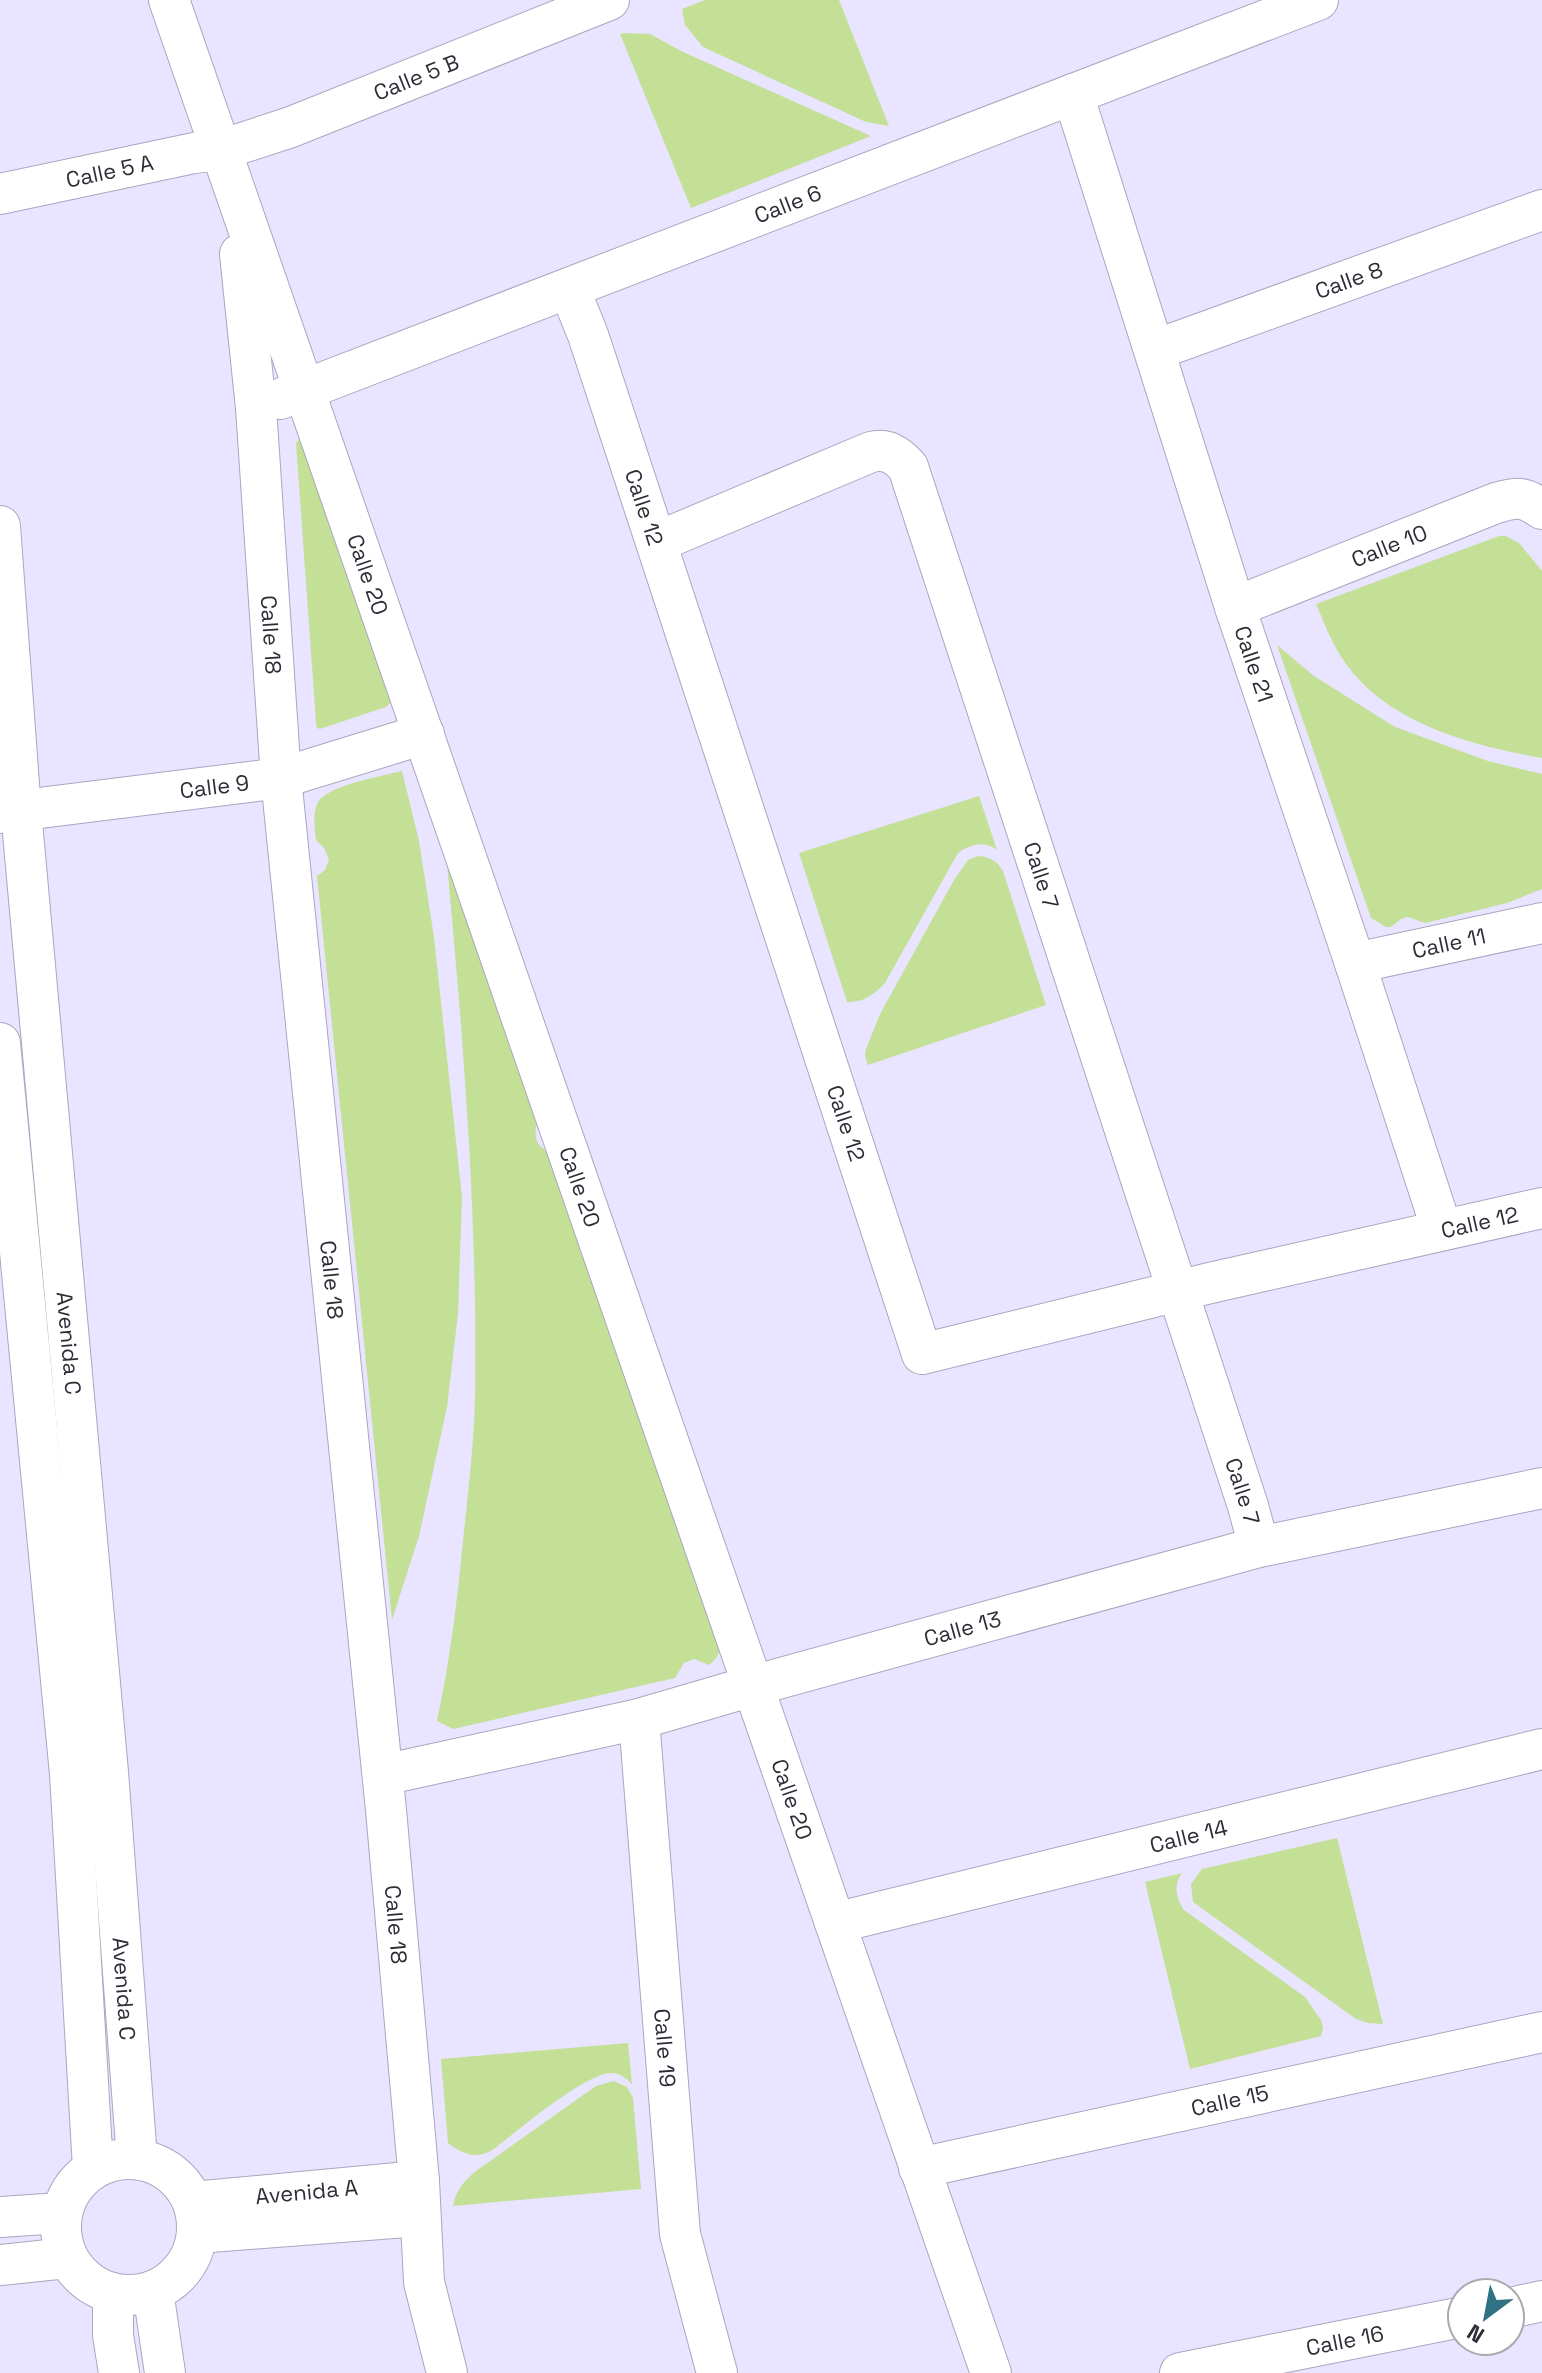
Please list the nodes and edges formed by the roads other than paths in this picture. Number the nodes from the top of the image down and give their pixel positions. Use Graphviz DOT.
graph roads {
  1 [pos="169,0"];
  2 [pos="609,0"];
  3 [pos="1318,0"];
  4 [pos="1272,8"];
  5 [pos="1073,94"];
  6 [pos="227,166"];
  7 [pos="0,194"];
  8 [pos="1542,210"];
  9 [pos="569,288"];
  10 [pos="1155,350"];
  11 [pos="304,389"];
  12 [pos="256,408"];
  13 [pos="1542,509"];
  14 [pos="0,526"];
  15 [pos="657,542"];
  16 [pos="1235,607"];
  17 [pos="424,734"];
  18 [pos="281,778"];
  19 [pos="10,812"];
  20 [pos="1542,923"];
  21 [pos="1355,963"];
  22 [pos="0,1043"];
  23 [pos="49,1113"];
  24 [pos="4,1118"];
  25 [pos="1542,1208"];
  26 [pos="1442,1230"];
  27 [pos="1177,1291"];
  28 [pos="1542,1490"];
  29 [pos="1259,1547"];
  30 [pos="752,1686"];
  31 [pos="639,1719"];
  32 [pos="1542,1749"];
  33 [pos="383,1775"];
  34 [pos="835,1923"];
  35 [pos="1542,2032"];
  36 [pos="137,2159"];
  37 [pos="93,2168"];
  38 [pos="919,2168"];
  39 [pos="419,2199"];
  40 [pos="61,2213"];
  41 [pos="0,2217"];
  42 [pos="195,2218"];
  43 [pos="67,2258"];
  44 [pos="0,2265"];
  45 [pos="153,2291"];
  46 [pos="113,2293"];
  47 [pos="1446,2320"];
  48 [pos="119,2373"];
  49 [pos="165,2373"];
  50 [pos="447,2373"];
  51 [pos="717,2373"];
  52 [pos="991,2373"];
  53 [pos="1180,2373"];
  1 -- 6 [label="street, Calle 20"];
  2 -- 6 [label="street, Calle 5 B"];
  3 -- 4 [label="street, Calle 6"];
  4 -- 5 [label="street, Calle 6"];
  5 -- 9 [label="street, Calle 6"];
  5 -- 10 [label="street, Calle 21"];
  6 -- 7 [label="street, Calle 5 A"];
  6 -- 11 [label="street, Calle 20"];
  6 -- 12 [label="street, Calle 18"];
  8 -- 10 [label="street, Calle 8"];
  9 -- 11 [label="street, Calle 6"];
  9 -- 15 [label="street, Calle 12"];
  10 -- 16 [label="street, Calle 21"];
  11 -- 12 [label="street, Calle 6"];
  11 -- 17 [label="street, Calle 20"];
  12 -- 18 [label="street, Calle 18"];
  13 -- 16 [label="street, Calle 10"];
  14 -- 19 [label="street, Avenida C"];
  15 -- 27 [label="street, Calle 12"];
  15 -- 27 [label="street, Calle 7"];
  16 -- 21 [label="street, Calle 21"];
  17 -- 18 [label="street, Calle 9"];
  17 -- 30 [label="street, Calle 20"];
  18 -- 19 [label="street, Calle 9"];
  18 -- 33 [label="street, Calle 18"];
  19 -- 23 [label="street, Avenida C"];
  20 -- 21 [label="street, Calle 11"];
  21 -- 26 [label="street, Calle 21"];
  22 -- 24 [label="street, Avenida C"];
  23 -- 24 [label="street"];
  23 -- 36 [label="street, Avenida C"];
  24 -- 37 [label="street, Avenida C"];
  25 -- 26 [label="street, Calle 12"];
  26 -- 27 [label="street, Calle 12"];
  27 -- 29 [label="street, Calle 7"];
  28 -- 29 [label="street, Calle 13"];
  29 -- 30 [label="street, Calle 13"];
  30 -- 31 [label="street, Calle 13"];
  30 -- 34 [label="street, Calle 20"];
  31 -- 33 [label="street, Calle 13"];
  31 -- 51 [label="street, Calle 19"];
  32 -- 34 [label="street, Calle 14"];
  33 -- 39 [label="street, Calle 18"];
  34 -- 38 [label="street, Calle 20"];
  35 -- 38 [label="street, Calle 15"];
  36 -- 37 [label="street"];
  36 -- 42 [label="street"];
  37 -- 40 [label="street"];
  38 -- 52 [label="street, Calle 20"];
  39 -- 42 [label="street, Avenida A"];
  39 -- 50 [label="street, Calle 18"];
  40 -- 41 [label="street"];
  40 -- 43 [label="street"];
  42 -- 45 [label="street"];
  43 -- 44 [label="street"];
  43 -- 46 [label="street"];
  45 -- 46 [label="street"];
  45 -- 49 [label="street"];
  46 -- 48 [label="street"];
  47 -- 53 [label="street, Calle 16"];
}
